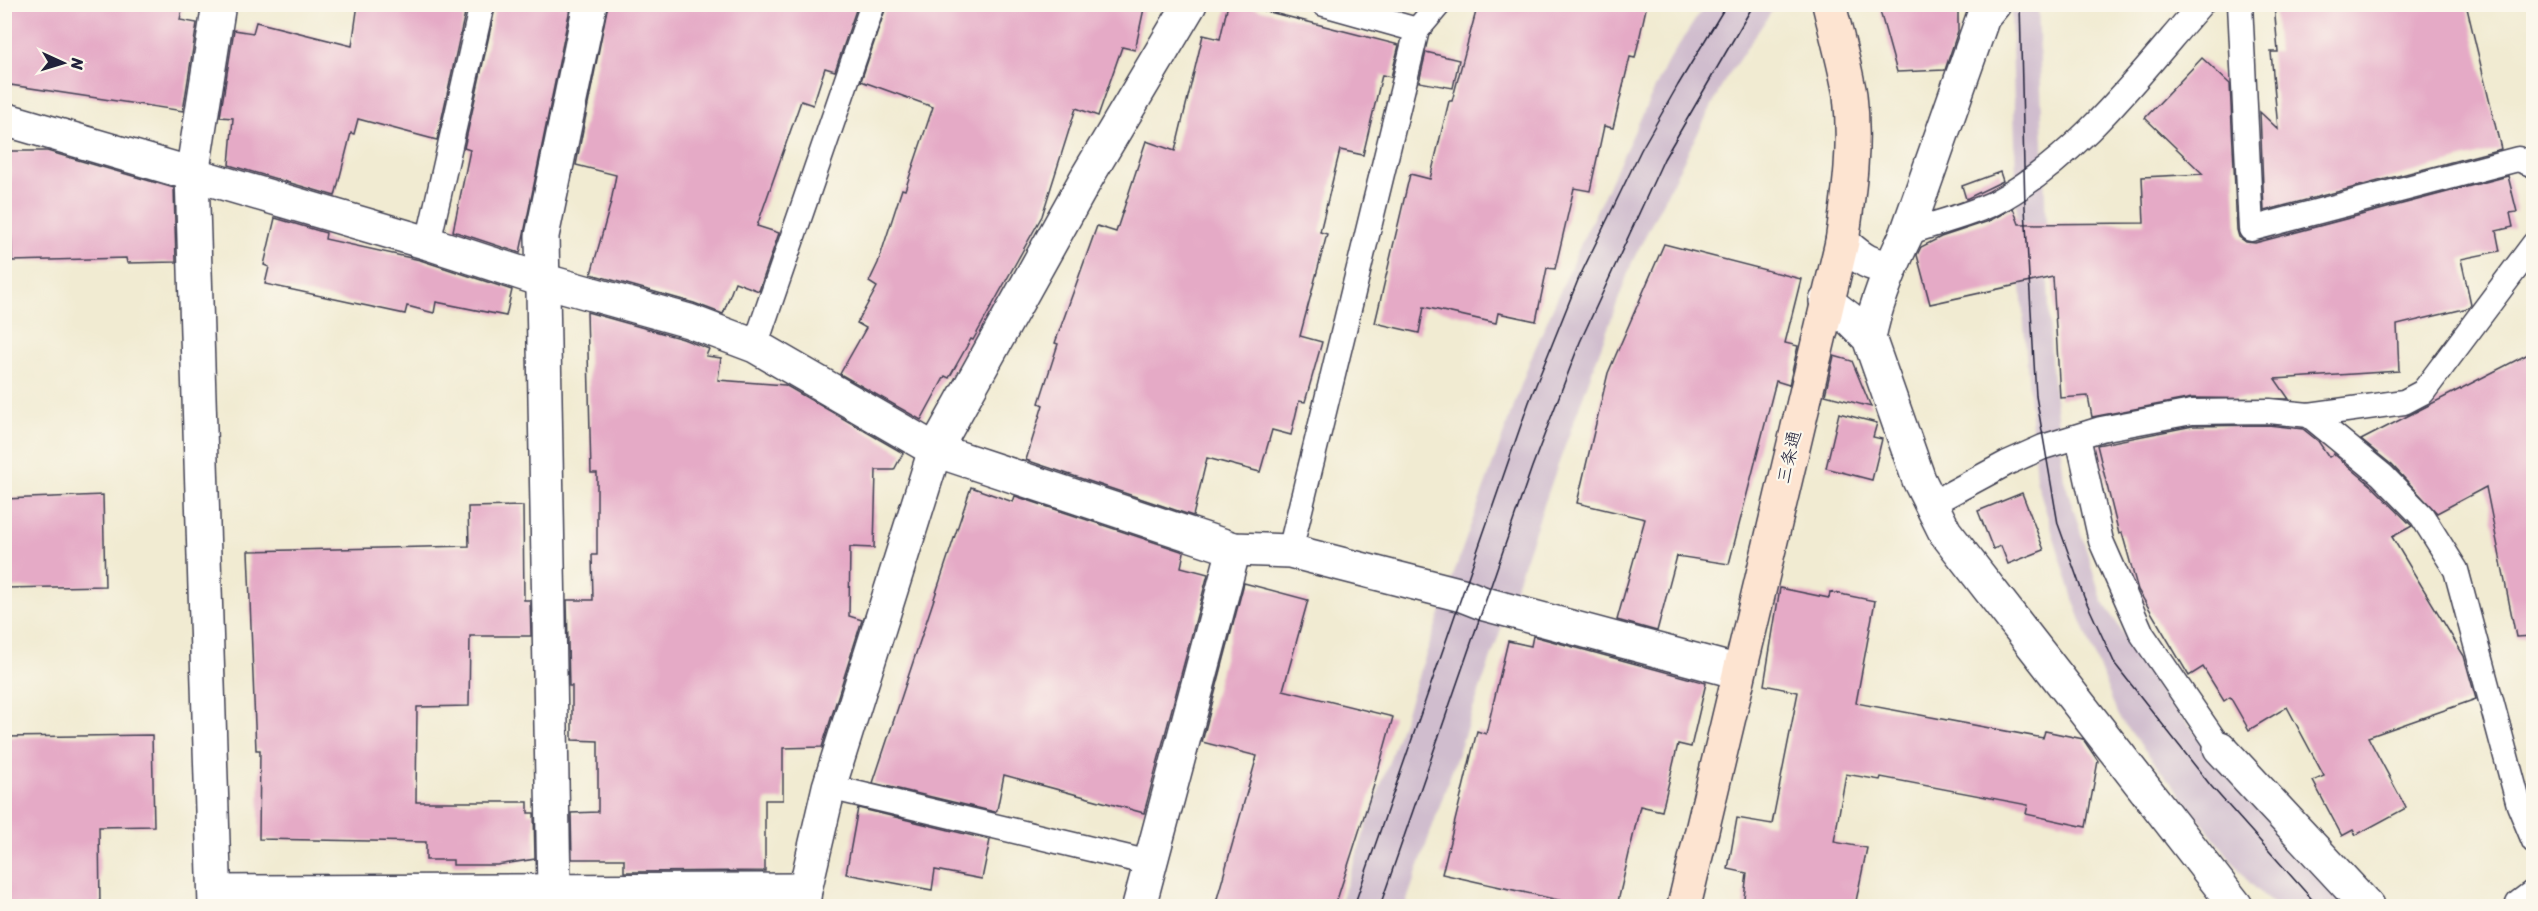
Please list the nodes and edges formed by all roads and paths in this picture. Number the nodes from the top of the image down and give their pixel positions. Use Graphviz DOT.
graph roads {
  1 [pos="219,4"];
  2 [pos="482,4"];
  3 [pos="590,4"];
  4 [pos="873,4"];
  5 [pos="1190,4"];
  6 [pos="1324,4"];
  7 [pos="1439,4"];
  8 [pos="1829,4"];
  9 [pos="1994,4"];
  10 [pos="2201,4"];
  11 [pos="2240,4"];
  12 [pos="1417,30"];
  13 [pos="4,119"];
  14 [pos="2534,165"];
  15 [pos="192,175"];
  16 [pos="1907,233"];
  17 [pos="1842,242"];
  18 [pos="428,243"];
  19 [pos="2534,244"];
  20 [pos="1892,265"];
  21 [pos="542,280"];
  22 [pos="1826,302"];
  23 [pos="1869,338"];
  24 [pos="756,346"];
  25 [pos="2309,415"];
  26 [pos="2078,437"];
  27 [pos="935,450"];
  28 [pos="1931,504"];
  29 [pos="1234,549"];
  30 [pos="1290,551"];
  31 [pos="1739,672"];
  32 [pos="2220,748"];
  33 [pos="830,787"];
  34 [pos="2534,841"];
  35 [pos="1150,863"];
  36 [pos="554,890"];
  37 [pos="2534,897"];
  38 [pos="804,898"];
  39 [pos="215,899"];
  40 [pos="1139,906"];
  41 [pos="1684,906"];
  42 [pos="2236,906"];
  43 [pos="2367,906"];
  44 [pos="2522,906"];
  1 -- 15 [label="street"];
  2 -- 18 [label="lane"];
  3 -- 21 [label="street"];
  4 -- 24 [label="lane"];
  5 -- 27 [label="street"];
  6 -- 12 [label="lane"];
  7 -- 12 [label="lane"];
  8 -- 17 [label="main road, 三条通"];
  9 -- 16 [label="street"];
  10 -- 16 [label="lane"];
  11 -- 14 [label="lane"];
  12 -- 30 [label="lane"];
  13 -- 15 [label="street"];
  15 -- 18 [label="street"];
  15 -- 39 [label="street"];
  16 -- 20 [label="street"];
  17 -- 20 [label="street"];
  17 -- 22 [label="main road, 三条通"];
  18 -- 21 [label="street"];
  19 -- 25 [label="lane"];
  20 -- 22 [label="street"];
  20 -- 23 [label="street"];
  21 -- 24 [label="street"];
  21 -- 36 [label="street"];
  22 -- 23 [label="street"];
  22 -- 31 [label="main road, 三条通"];
  23 -- 28 [label="street"];
  24 -- 27 [label="street"];
  25 -- 26 [label="lane"];
  25 -- 34 [label="lane"];
  26 -- 28 [label="lane"];
  26 -- 32 [label="lane"];
  27 -- 29 [label="street"];
  27 -- 33 [label="street"];
  28 -- 42 [label="street"];
  29 -- 30 [label="street"];
  29 -- 35 [label="street"];
  30 -- 31 [label="street"];
  31 -- 41 [label="main road, 三条通"];
  32 -- 43 [label="street"];
  33 -- 35 [label="lane"];
  33 -- 38 [label="street"];
  35 -- 40 [label="street"];
  36 -- 38 [label="street"];
  36 -- 39 [label="street"];
  37 -- 44 [label="street"];
}
